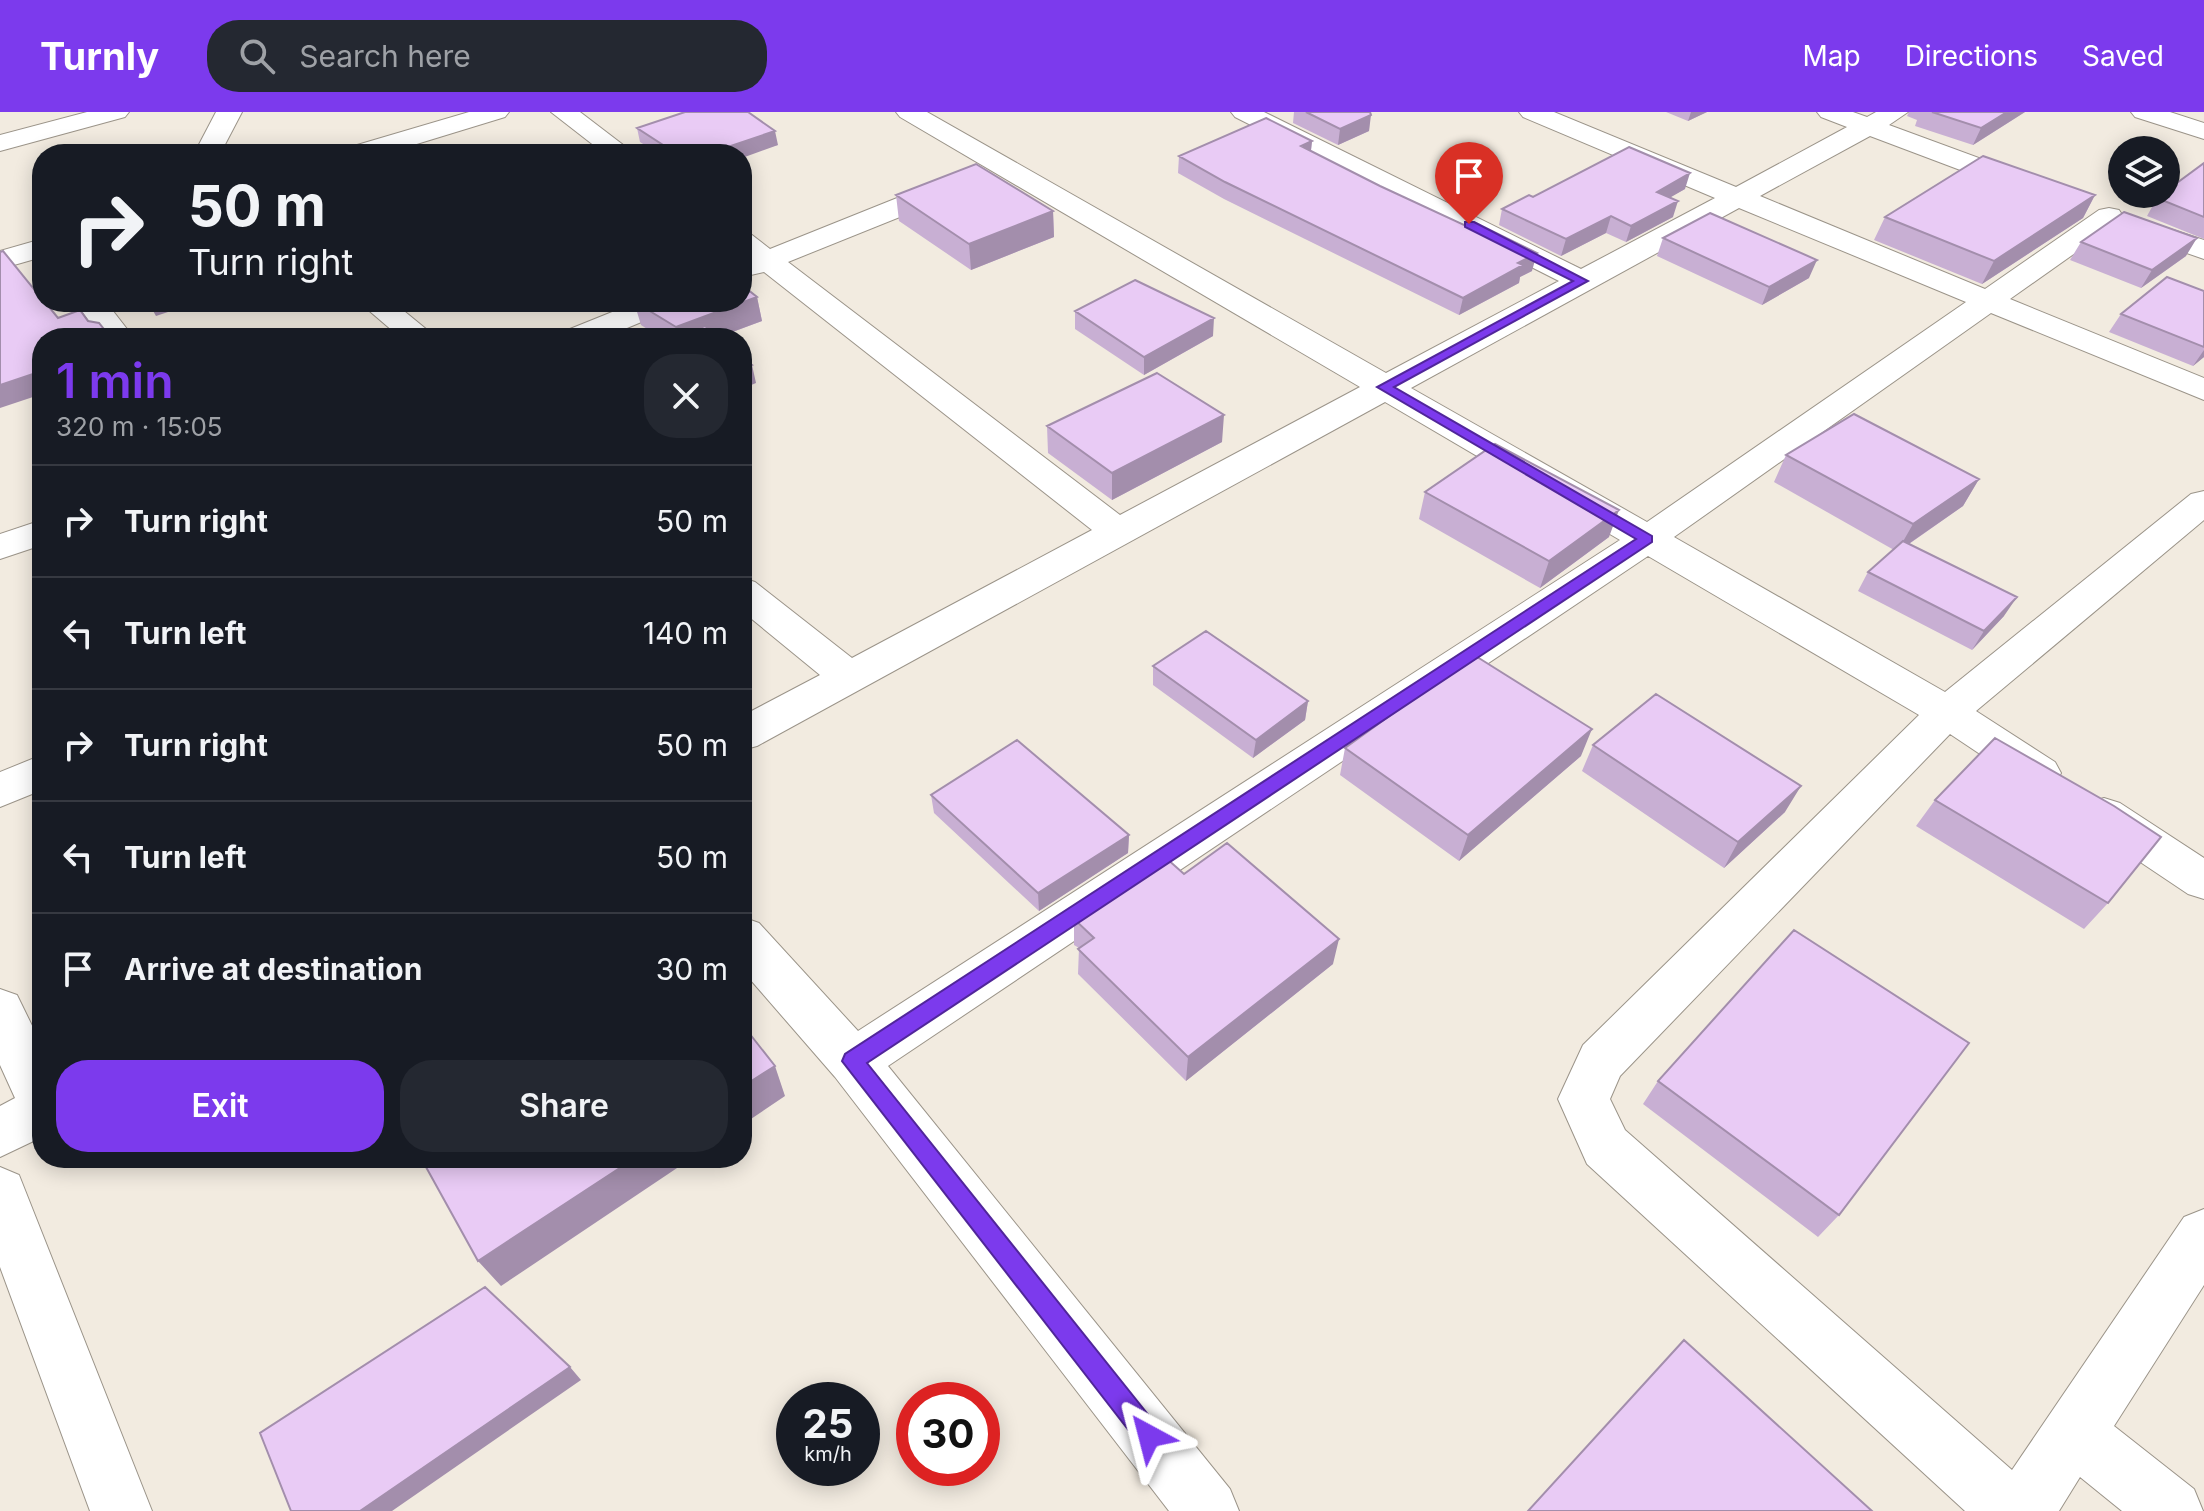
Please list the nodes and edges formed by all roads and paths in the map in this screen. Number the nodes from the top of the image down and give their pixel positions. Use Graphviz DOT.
graph roads {
  1 [pos="116,112"];
  2 [pos="229,112"];
  3 [pos="496,112"];
  4 [pos="564,112"];
  5 [pos="909,112"];
  6 [pos="1244,112"];
  7 [pos="1532,112"];
  8 [pos="1830,112"];
  9 [pos="2144,112"];
  10 [pos="1882,119"];
  11 [pos="2204,131"];
  12 [pos="0,143"];
  13 [pos="212,144"];
  14 [pos="389,144"];
  15 [pos="608,144"];
  16 [pos="1003,166"];
  17 [pos="2053,195"];
  18 [pos="1735,198"];
  19 [pos="2204,250"];
  20 [pos="32,251"];
  21 [pos="752,257"];
  22 [pos="752,258"];
  23 [pos="0,260"];
  24 [pos="1582,281"];
  25 [pos="1989,300"];
  26 [pos="98,312"];
  27 [pos="387,312"];
  28 [pos="640,312"];
  29 [pos="110,328"];
  30 [pos="408,328"];
  31 [pos="600,328"];
  32 [pos="1384,387"];
  33 [pos="2204,390"];
  34 [pos="2204,502"];
  35 [pos="1117,531"];
  36 [pos="32,536"];
  37 [pos="1647,539"];
  38 [pos="0,547"];
  39 [pos="752,599"];
  40 [pos="850,678"];
  41 [pos="1947,712"];
  42 [pos="752,730"];
  43 [pos="32,776"];
  44 [pos="0,791"];
  45 [pos="2204,881"];
  46 [pos="752,948"];
  47 [pos="0,1010"];
  48 [pos="853,1061"];
  49 [pos="32,1079"];
  50 [pos="32,1115"];
  51 [pos="0,1133"];
  52 [pos="0,1193"];
  53 [pos="2204,1236"];
  54 [pos="2074,1433"];
  55 [pos="121,1511"];
  56 [pos="1208,1511"];
  57 [pos="2011,1511"];
  58 [pos="2022,1511"];
  59 [pos="2172,1511"];
  1 -- 12 [label="street"];
  2 -- 13 [label="street"];
  3 -- 14 [label="street"];
  4 -- 15 [label="street"];
  5 -- 16 [label="street"];
  6 -- 24 [label="street"];
  7 -- 18 [label="street"];
  8 -- 10 [label="street"];
  9 -- 11 [label="street"];
  10 -- 17 [label="street"];
  10 -- 18 [label="street"];
  16 -- 21 [label="street"];
  16 -- 32 [label="street"];
  18 -- 24 [label="street"];
  18 -- 25 [label="street"];
  19 -- 25 [label="street"];
  20 -- 23 [label="street"];
  22 -- 35 [label="street"];
  24 -- 32 [label="street"];
  25 -- 33 [label="street"];
  25 -- 37 [label="street"];
  26 -- 29 [label="street"];
  27 -- 30 [label="street"];
  28 -- 31 [label="street"];
  32 -- 35 [label="street"];
  32 -- 37 [label="street"];
  34 -- 41 [label="street"];
  35 -- 40 [label="street"];
  36 -- 38 [label="street"];
  37 -- 41 [label="street"];
  37 -- 48 [label="street"];
  39 -- 40 [label="street"];
  40 -- 42 [label="street"];
  41 -- 45 [label="street"];
  41 -- 57 [label="street"];
  43 -- 44 [label="street"];
  46 -- 48 [label="street"];
  47 -- 49 [label="street"];
  48 -- 56 [label="street"];
  50 -- 51 [label="street"];
  52 -- 55 [label="street"];
  53 -- 54 [label="street"];
  54 -- 58 [label="street"];
  54 -- 59 [label="street"];
}
